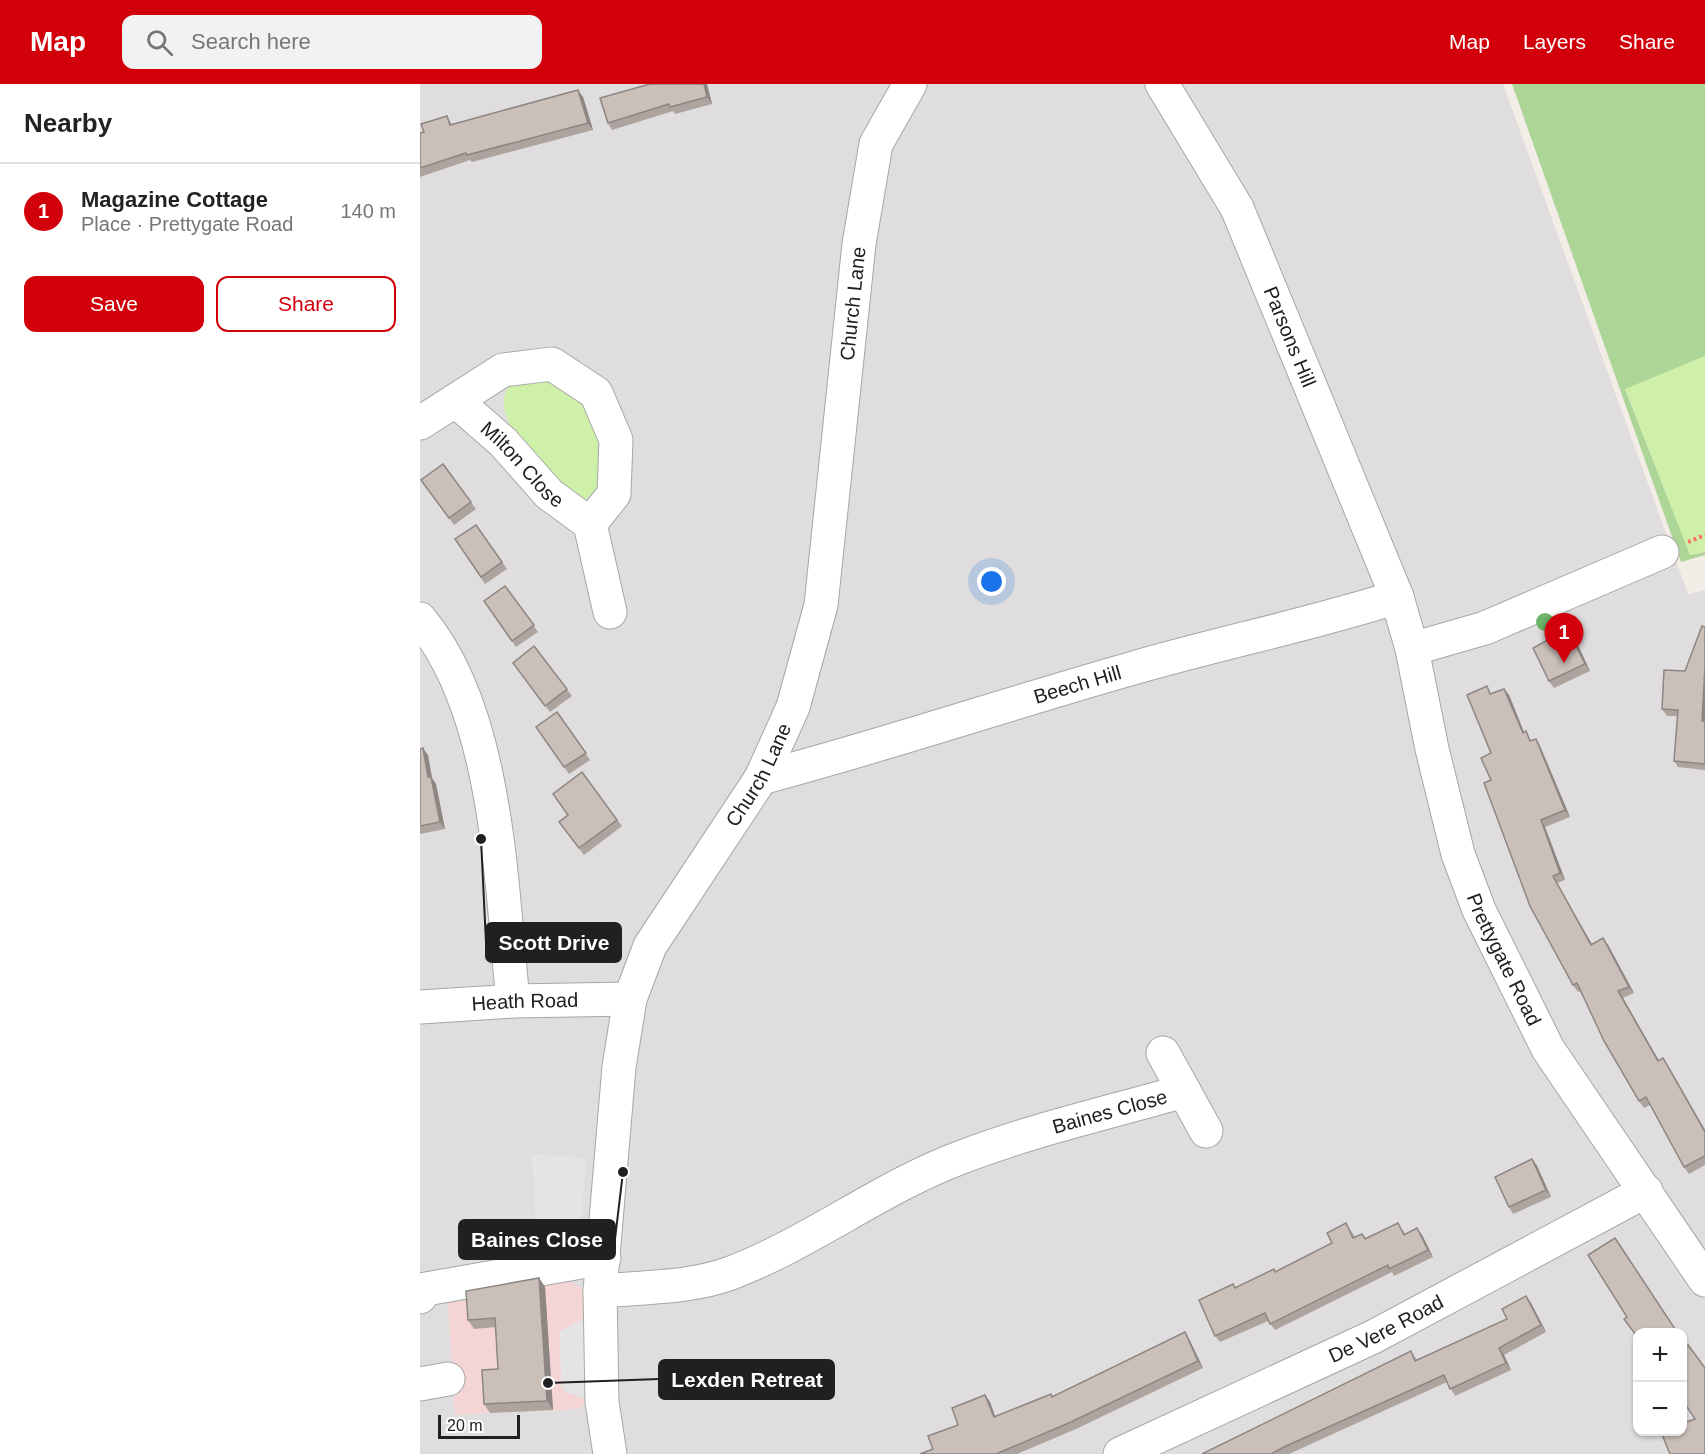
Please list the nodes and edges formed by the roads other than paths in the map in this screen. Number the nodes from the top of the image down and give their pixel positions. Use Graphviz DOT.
graph roads {
  1 [pos="910,84"];
  2 [pos="1162,84"];
  3 [pos="456,401"];
  4 [pos="420,423"];
  5 [pos="590,524"];
  6 [pos="1662,552"];
  7 [pos="1397,597"];
  8 [pos="610,612"];
  9 [pos="420,619"];
  10 [pos="1412,649"];
  11 [pos="761,778"];
  12 [pos="630,999"];
  13 [pos="513,1001"];
  14 [pos="420,1007"];
  15 [pos="1163,1053"];
  16 [pos="1184,1091"];
  17 [pos="1206,1131"];
  18 [pos="1646,1191"];
  19 [pos="604,1258"];
  20 [pos="1705,1280"];
  21 [pos="600,1291"];
  22 [pos="420,1297"];
  23 [pos="610,1454"];
  24 [pos="1120,1454"];
  1 -- 11 [label="street, Church Lane"];
  2 -- 7 [label="street, Parsons Hill"];
  3 -- 4 [label="street"];
  3 -- 5 [label="street, Milton Close"];
  3 -- 5 [label="street"];
  5 -- 8 [label="street"];
  6 -- 10 [label="street"];
  7 -- 10 [label="street, Prettygate Road"];
  7 -- 11 [label="street, Beech Hill"];
  9 -- 13 [label="street"];
  10 -- 18 [label="street, Prettygate Road"];
  11 -- 12 [label="street, Church Lane"];
  12 -- 13 [label="street, Heath Road"];
  12 -- 19 [label="street, Church Lane"];
  13 -- 14 [label="street, Heath Road"];
  15 -- 16 [label="street, Baines Close"];
  16 -- 17 [label="street, Baines Close"];
  16 -- 21 [label="street, Baines Close"];
  18 -- 20 [label="street, Prettygate Road"];
  18 -- 24 [label="street, De Vere Road"];
  19 -- 21 [label="street, Church Lane"];
  19 -- 22 [label="street"];
  21 -- 23 [label="street, Church Lane"];
}
